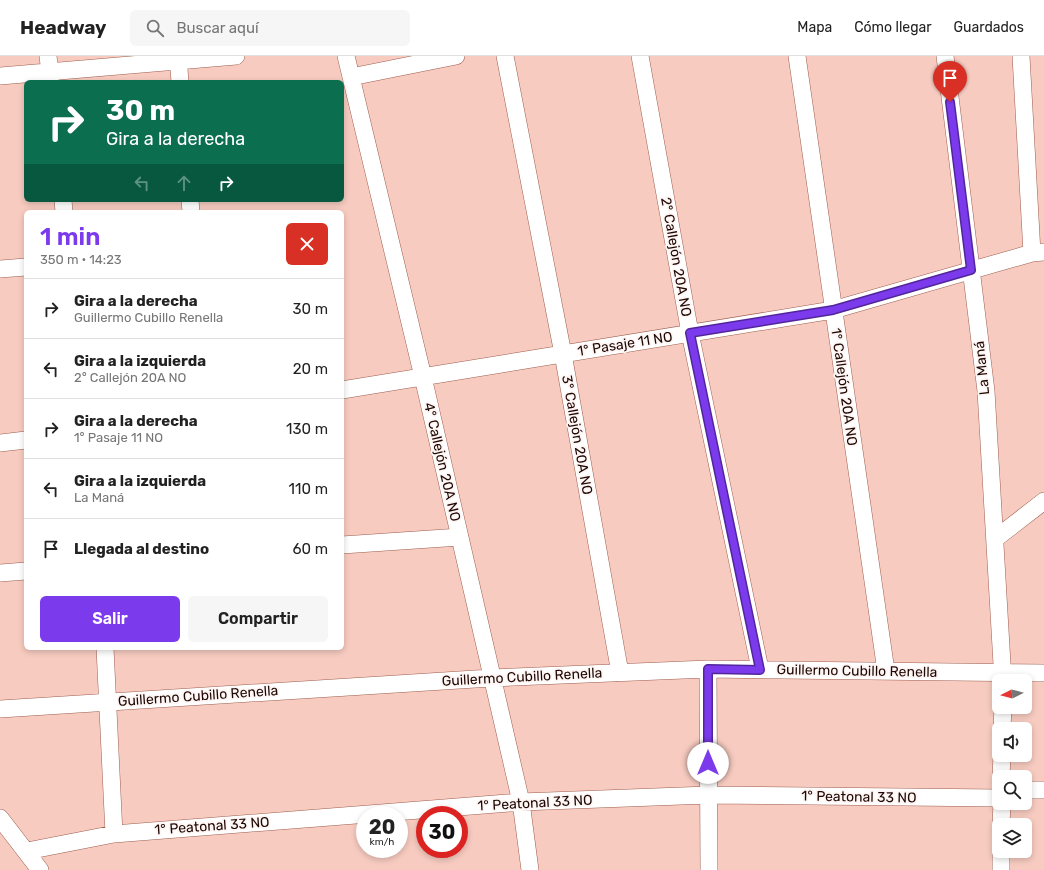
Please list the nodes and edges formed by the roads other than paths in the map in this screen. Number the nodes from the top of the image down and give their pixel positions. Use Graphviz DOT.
graph roads {
  1 [pos="236,56"];
  2 [pos="346,56"];
  3 [pos="456,56"];
  4 [pos="505,56"];
  5 [pos="640,56"];
  6 [pos="797,56"];
  7 [pos="944,56"];
  8 [pos="1021,56"];
  9 [pos="178,58"];
  10 [pos="49,70"];
  11 [pos="0,76"];
  12 [pos="351,77"];
  13 [pos="180,80"];
  14 [pos="1038,252"];
  15 [pos="24,267"];
  16 [pos="0,270"];
  17 [pos="971,270"];
  18 [pos="833,310"];
  19 [pos="690,333"];
  20 [pos="563,354"];
  21 [pos="423,377"];
  22 [pos="344,390"];
  23 [pos="24,440"];
  24 [pos="0,443"];
  25 [pos="1044,501"];
  26 [pos="460,537"];
  27 [pos="995,539"];
  28 [pos="344,545"];
  29 [pos="24,571"];
  30 [pos="0,574"];
  31 [pos="105,650"];
  32 [pos="708,669"];
  33 [pos="760,670"];
  34 [pos="886,671"];
  35 [pos="620,673"];
  36 [pos="1044,673"];
  37 [pos="1003,674"];
  38 [pos="1032,674"];
  39 [pos="992,676"];
  40 [pos="491,678"];
  41 [pos="107,702"];
  42 [pos="0,709"];
  43 [pos="1032,790"];
  44 [pos="1044,790"];
  45 [pos="708,795"];
  46 [pos="992,798"];
  47 [pos="520,802"];
  48 [pos="0,818"];
  49 [pos="114,834"];
  50 [pos="27,851"];
  51 [pos="1001,858"];
  52 [pos="40,870"];
  53 [pos="530,870"];
  54 [pos="708,870"];
  55 [pos="1000,870"];
  1 -- 9 [label="street"];
  2 -- 12 [label="street, 4° Callejón 20A NO"];
  3 -- 12 [label="street"];
  4 -- 20 [label="street, 3° Callejón 20A NO"];
  5 -- 19 [label="street, 2° Callejón 20A NO"];
  6 -- 18 [label="street, 1° Callejón 20A NO"];
  7 -- 17 [label="street, La Maná"];
  8 -- 14 [label="street"];
  9 -- 10 [label="street"];
  9 -- 13 [label="street"];
  10 -- 11 [label="street"];
  12 -- 21 [label="street, 4° Callejón 20A NO"];
  14 -- 17 [label="street, 1° Pasaje 11 NO"];
  15 -- 16 [label="street"];
  17 -- 18 [label="street, 1° Pasaje 11 NO"];
  17 -- 27 [label="street, La Maná"];
  18 -- 19 [label="street, 1° Pasaje 11 NO"];
  18 -- 34 [label="street, 1° Callejón 20A NO"];
  19 -- 20 [label="street, 1° Pasaje 11 NO"];
  19 -- 33 [label="street, 2° Callejón 20A NO"];
  20 -- 21 [label="street, 1° Pasaje 11 NO"];
  20 -- 35 [label="street, 3° Callejón 20A NO"];
  21 -- 22 [label="street, 1° Pasaje 11 NO"];
  21 -- 26 [label="street, 4° Callejón 20A NO"];
  23 -- 24 [label="street"];
  25 -- 27 [label="street"];
  26 -- 28 [label="street"];
  26 -- 40 [label="street, 4° Callejón 20A NO"];
  27 -- 37 [label="street, La Maná"];
  29 -- 30 [label="street"];
  31 -- 41 [label="street"];
  32 -- 33 [label="street, Guillermo Cubillo Renella"];
  32 -- 35 [label="street, Guillermo Cubillo Renella"];
  32 -- 45 [label="street"];
  33 -- 34 [label="street, Guillermo Cubillo Renella"];
  34 -- 39 [label="street, Guillermo Cubillo Renella"];
  35 -- 40 [label="street, Guillermo Cubillo Renella"];
  36 -- 38 [label="street, Guillermo Cubillo Renella"];
  40 -- 41 [label="street, Guillermo Cubillo Renella"];
  40 -- 47 [label="street, 4° Callejón 20A NO"];
  41 -- 42 [label="street, Guillermo Cubillo Renella"];
  41 -- 49 [label="street"];
  43 -- 44 [label="street"];
  45 -- 46 [label="street, 1° Peatonal 33 NO"];
  45 -- 47 [label="street, 1° Peatonal 33 NO"];
  45 -- 54 [label="street"];
  47 -- 49 [label="street, 1° Peatonal 33 NO"];
  47 -- 53 [label="street, 4° Callejón 20A NO"];
  48 -- 50 [label="street"];
  49 -- 50 [label="street, 1° Peatonal 33 NO"];
  50 -- 52 [label="street"];
  51 -- 55 [label="street"];
}
